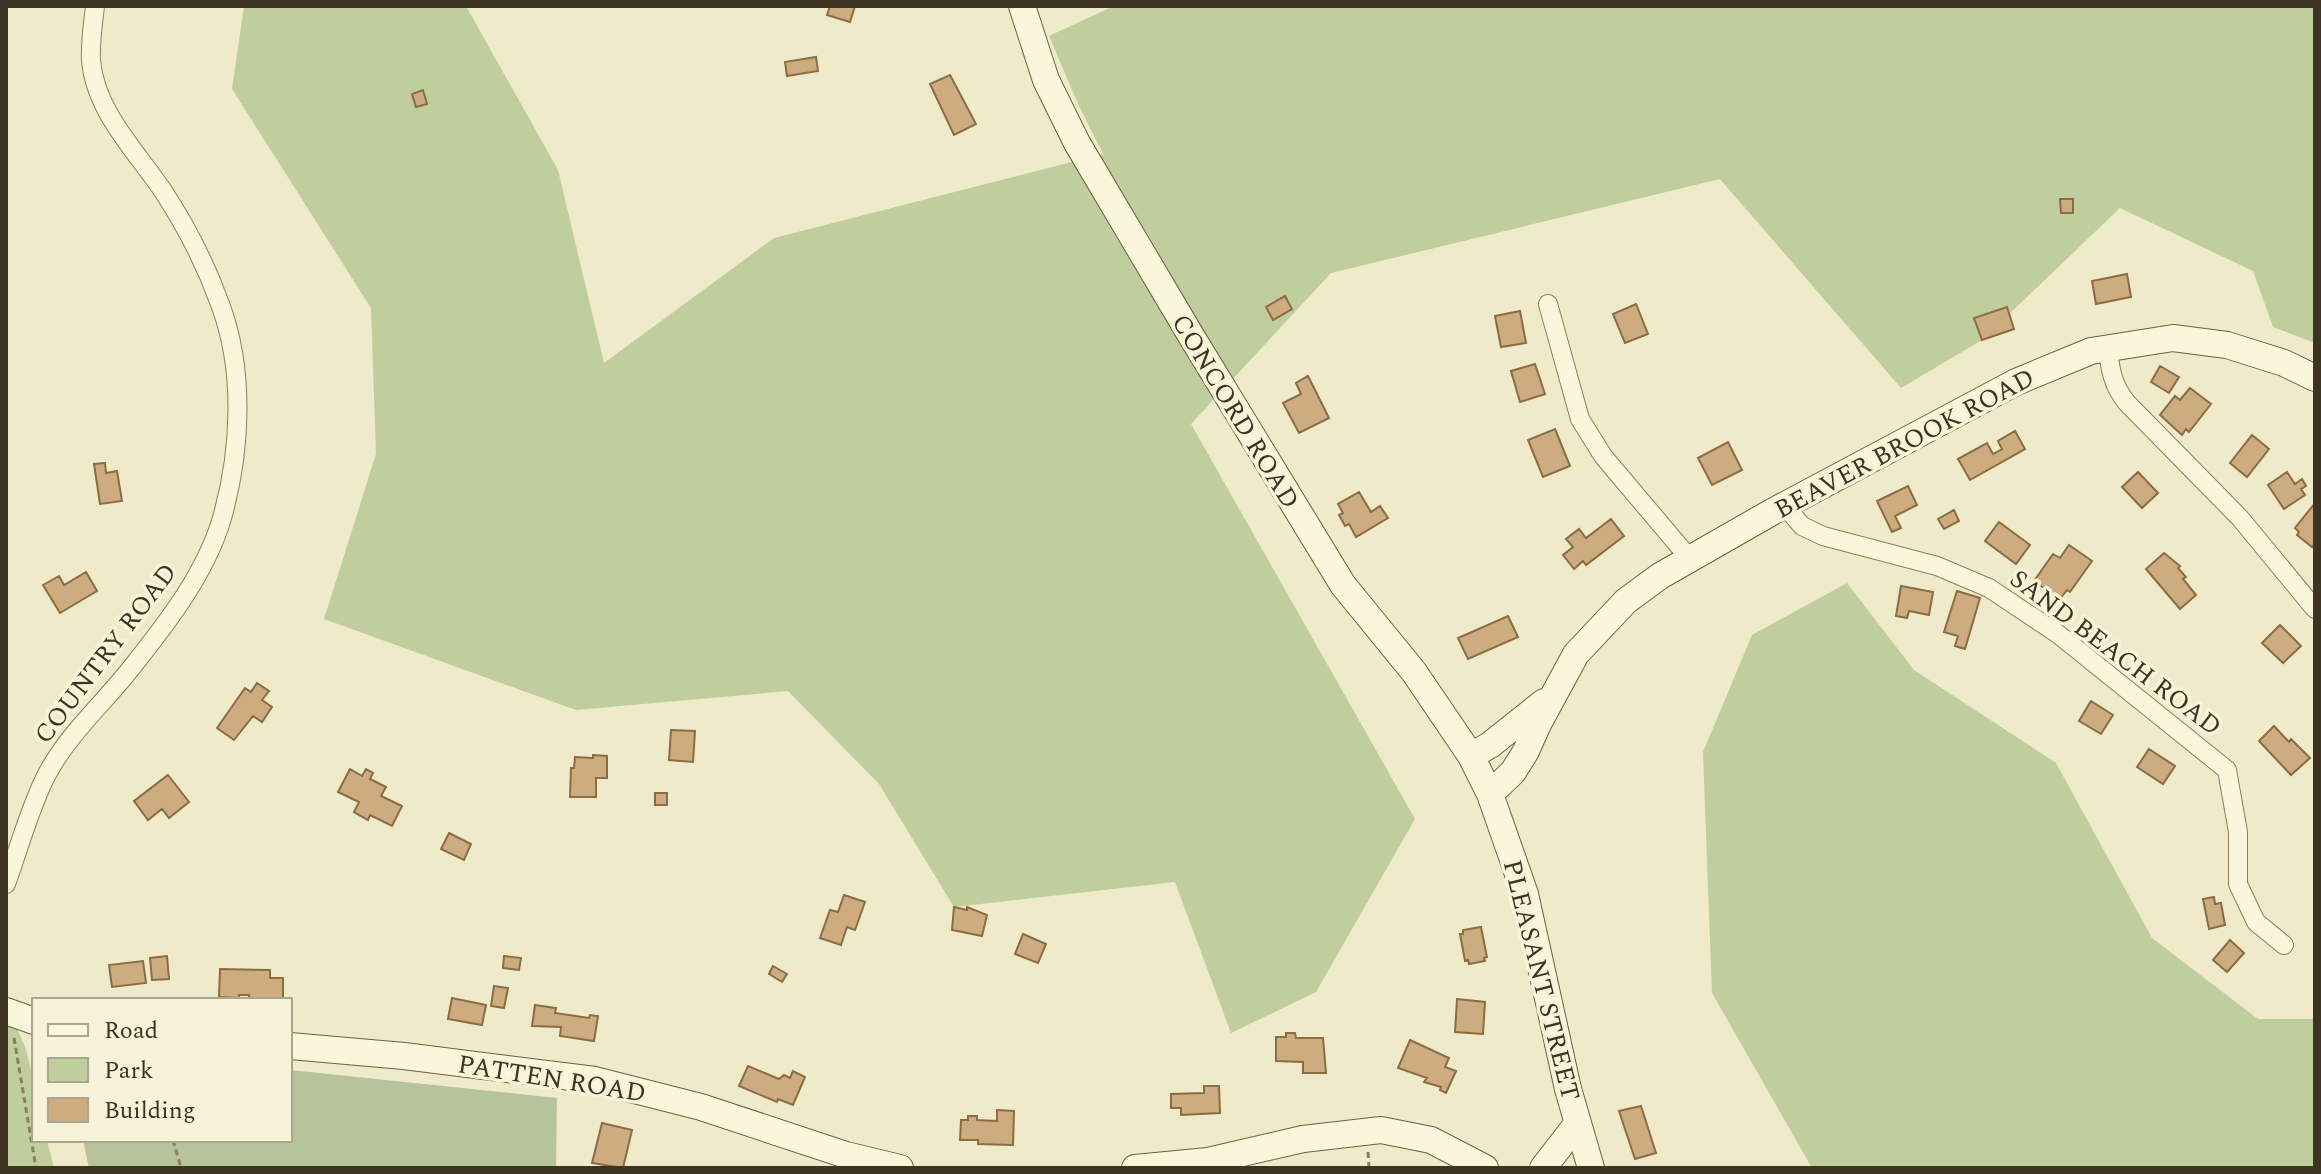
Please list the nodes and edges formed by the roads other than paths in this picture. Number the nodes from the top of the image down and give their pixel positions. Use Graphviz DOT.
graph roads {
  1 [pos="95,6"];
  2 [pos="1022,6"];
  3 [pos="1548,304"];
  4 [pos="2108,348"];
  5 [pos="2315,378"];
  6 [pos="1784,505"];
  7 [pos="1690,559"];
  8 [pos="2315,609"];
  9 [pos="1553,694"];
  10 [pos="1471,756"];
  11 [pos="1490,794"];
  12 [pos="6,884"];
  13 [pos="2284,945"];
  14 [pos="292,1046"];
  15 [pos="1577,1124"];
  16 [pos="900,1168"];
  17 [pos="1135,1168"];
  18 [pos="1485,1168"];
  19 [pos="1543,1168"];
  20 [pos="1591,1168"];
  1 -- 12 [label="street, COUNTRY ROAD"];
  2 -- 10 [label="street, CONCORD ROAD"];
  3 -- 7 [label="street"];
  4 -- 5 [label="street, BEAVER BROOK ROAD"];
  4 -- 6 [label="street, BEAVER BROOK ROAD"];
  4 -- 8 [label="street"];
  6 -- 7 [label="street, BEAVER BROOK ROAD"];
  6 -- 13 [label="street, SAND BEACH ROAD"];
  7 -- 9 [label="street, BEAVER BROOK ROAD"];
  9 -- 10 [label="street, BEAVER BROOK ROAD"];
  9 -- 11 [label="street, BEAVER BROOK ROAD"];
  10 -- 11 [label="street, CONCORD ROAD"];
  11 -- 15 [label="street, PLEASANT STREET"];
  14 -- 16 [label="street, PATTEN ROAD"];
  15 -- 19 [label="street"];
  15 -- 20 [label="street, PLEASANT STREET"];
  17 -- 18 [label="street"];
}
